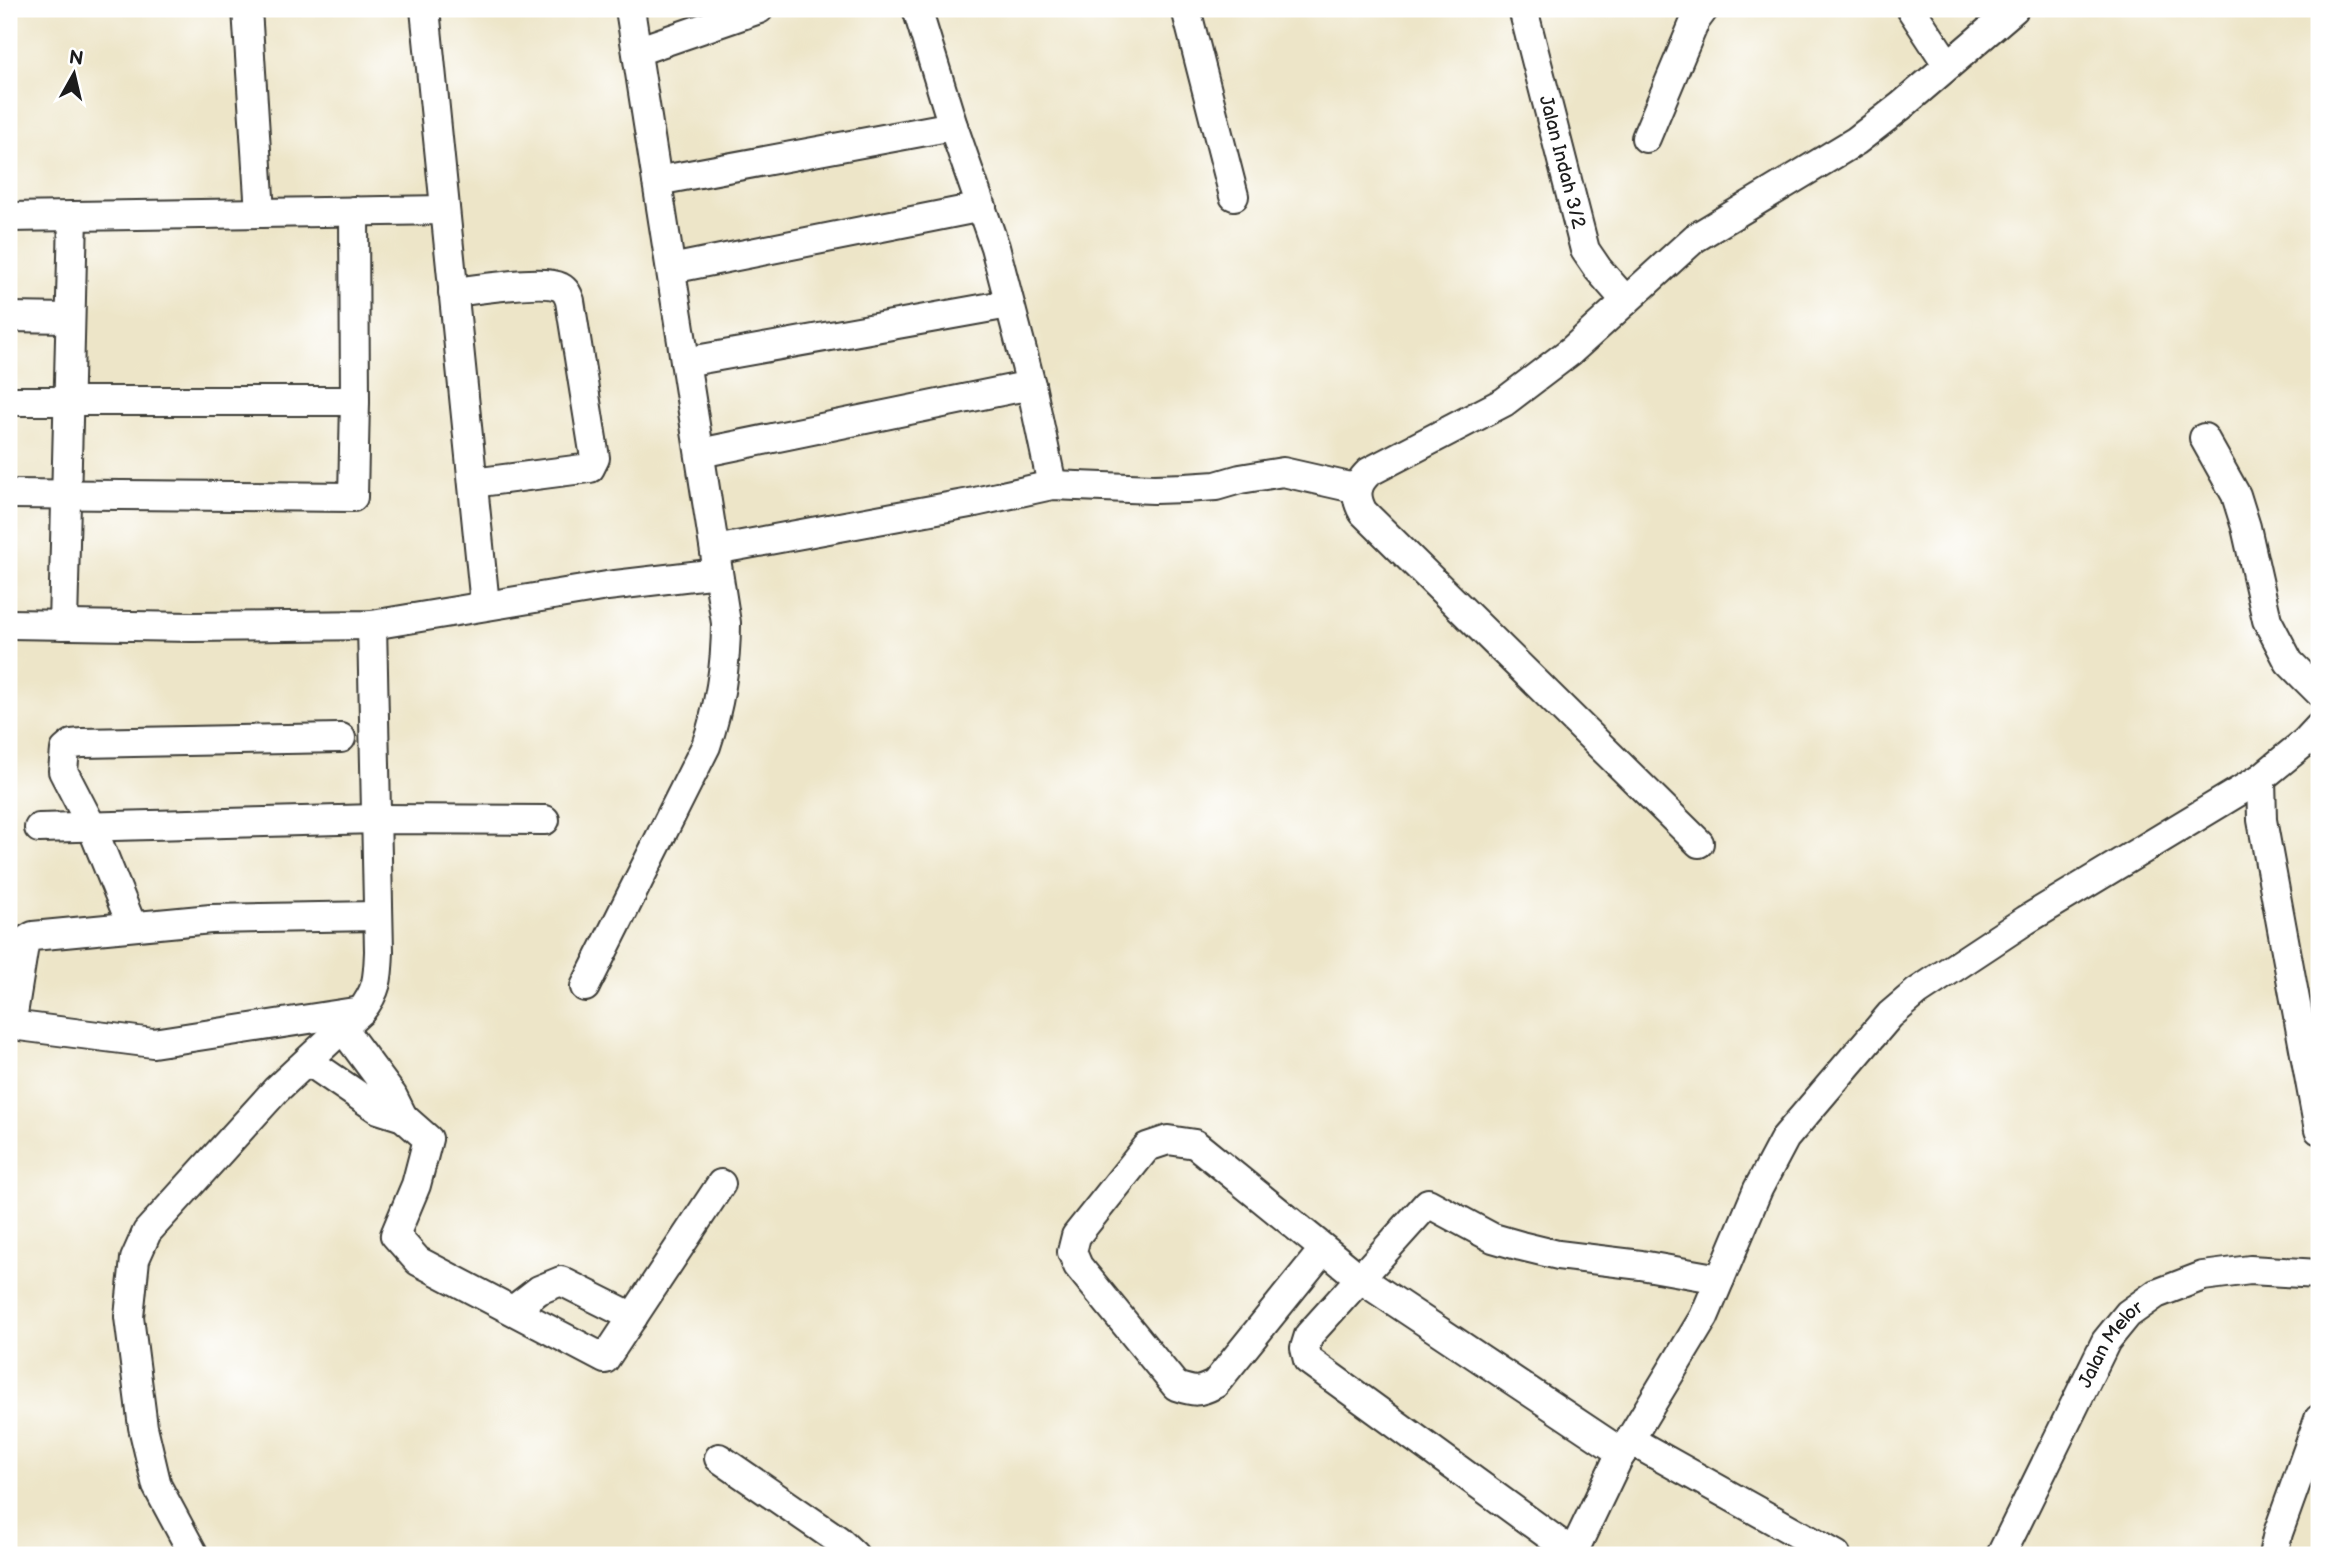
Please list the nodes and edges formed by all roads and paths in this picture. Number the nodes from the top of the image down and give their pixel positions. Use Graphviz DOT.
graph roads {
  1 [pos="247,9"];
  2 [pos="425,9"];
  3 [pos="630,9"];
  4 [pos="759,9"];
  5 [pos="917,9"];
  6 [pos="1186,9"];
  7 [pos="1523,9"];
  8 [pos="1704,9"];
  9 [pos="1912,9"];
  10 [pos="2014,9"];
  11 [pos="637,51"];
  12 [pos="1948,65"];
  13 [pos="953,126"];
  14 [pos="1646,138"];
  15 [pos="657,181"];
  16 [pos="1234,195"];
  17 [pos="982,207"];
  18 [pos="445,210"];
  19 [pos="354,211"];
  20 [pos="260,213"];
  21 [pos="73,216"];
  22 [pos="9,217"];
  23 [pos="671,269"];
  24 [pos="453,292"];
  25 [pos="1626,301"];
  26 [pos="1009,304"];
  27 [pos="9,317"];
  28 [pos="70,318"];
  29 [pos="685,362"];
  30 [pos="1031,385"];
  31 [pos="9,401"];
  32 [pos="355,401"];
  33 [pos="68,402"];
  34 [pos="2204,438"];
  35 [pos="700,453"];
  36 [pos="473,483"];
  37 [pos="1052,485"];
  38 [pos="1358,487"];
  39 [pos="9,494"];
  40 [pos="66,496"];
  41 [pos="717,561"];
  42 [pos="485,605"];
  43 [pos="9,624"];
  44 [pos="63,625"];
  45 [pos="372,625"];
  46 [pos="2319,692"];
  47 [pos="2319,727"];
  48 [pos="341,738"];
  49 [pos="2261,778"];
  50 [pos="376,819"];
  51 [pos="545,820"];
  52 [pos="92,825"];
  53 [pos="39,828"];
  54 [pos="1699,843"];
  55 [pos="377,916"];
  56 [pos="132,926"];
  57 [pos="585,987"];
  58 [pos="352,1020"];
  59 [pos="308,1061"];
  60 [pos="403,1117"];
  61 [pos="2319,1130"];
  62 [pos="721,1184"];
  63 [pos="1324,1249"];
  64 [pos="2319,1274"];
  65 [pos="1361,1279"];
  66 [pos="1720,1279"];
  67 [pos="513,1310"];
  68 [pos="633,1317"];
  69 [pos="2319,1419"];
  70 [pos="1626,1446"];
  71 [pos="719,1458"];
  72 [pos="1573,1554"];
  73 [pos="194,1555"];
  74 [pos="854,1555"];
  75 [pos="1836,1555"];
  76 [pos="2001,1555"];
  77 [pos="2273,1555"];
  1 -- 20 [label="street"];
  2 -- 18 [label="street"];
  3 -- 11 [label="street"];
  4 -- 11 [label="street"];
  5 -- 13 [label="street"];
  6 -- 16 [label="street"];
  7 -- 25 [label="street, Jalan Indah 3/2"];
  8 -- 14 [label="street"];
  9 -- 12 [label="street"];
  10 -- 12 [label="street"];
  11 -- 15 [label="street"];
  12 -- 25 [label="street"];
  13 -- 15 [label="street"];
  13 -- 17 [label="street"];
  15 -- 23 [label="street"];
  17 -- 23 [label="street"];
  17 -- 26 [label="street"];
  18 -- 19 [label="street"];
  18 -- 24 [label="street"];
  19 -- 20 [label="street"];
  19 -- 32 [label="street"];
  20 -- 21 [label="street"];
  21 -- 22 [label="street"];
  21 -- 28 [label="street"];
  23 -- 29 [label="street"];
  24 -- 36 [label="street"];
  24 -- 36 [label="street"];
  25 -- 38 [label="street"];
  26 -- 29 [label="street"];
  26 -- 30 [label="street"];
  27 -- 28 [label="street"];
  28 -- 33 [label="street"];
  29 -- 35 [label="street"];
  30 -- 35 [label="street"];
  30 -- 37 [label="street"];
  31 -- 33 [label="street"];
  32 -- 33 [label="street"];
  32 -- 40 [label="street"];
  33 -- 40 [label="street"];
  34 -- 46 [label="street"];
  35 -- 41 [label="street"];
  36 -- 42 [label="street"];
  37 -- 38 [label="street"];
  37 -- 41 [label="street"];
  38 -- 54 [label="street"];
  39 -- 40 [label="street"];
  40 -- 44 [label="street"];
  41 -- 42 [label="street"];
  41 -- 57 [label="street"];
  42 -- 45 [label="street"];
  43 -- 44 [label="street"];
  44 -- 45 [label="street"];
  45 -- 50 [label="street"];
  47 -- 49 [label="street"];
  48 -- 52 [label="street"];
  49 -- 61 [label="street"];
  49 -- 66 [label="street"];
  50 -- 51 [label="street"];
  50 -- 52 [label="street"];
  50 -- 55 [label="street"];
  52 -- 53 [label="street"];
  52 -- 56 [label="street"];
  55 -- 56 [label="street"];
  55 -- 58 [label="street"];
  56 -- 58 [label="street"];
  58 -- 59 [label="street"];
  58 -- 60 [label="street"];
  59 -- 60 [label="street"];
  59 -- 73 [label="street"];
  60 -- 67 [label="street"];
  62 -- 68 [label="street"];
  63 -- 63 [label="street"];
  63 -- 65 [label="street"];
  64 -- 76 [label="street, Jalan Melor"];
  65 -- 66 [label="street"];
  65 -- 70 [label="street"];
  65 -- 72 [label="street"];
  66 -- 70 [label="street"];
  67 -- 68 [label="street"];
  67 -- 68 [label="street"];
  69 -- 77 [label="street"];
  70 -- 72 [label="street"];
  70 -- 75 [label="street"];
  71 -- 74 [label="street"];
}
